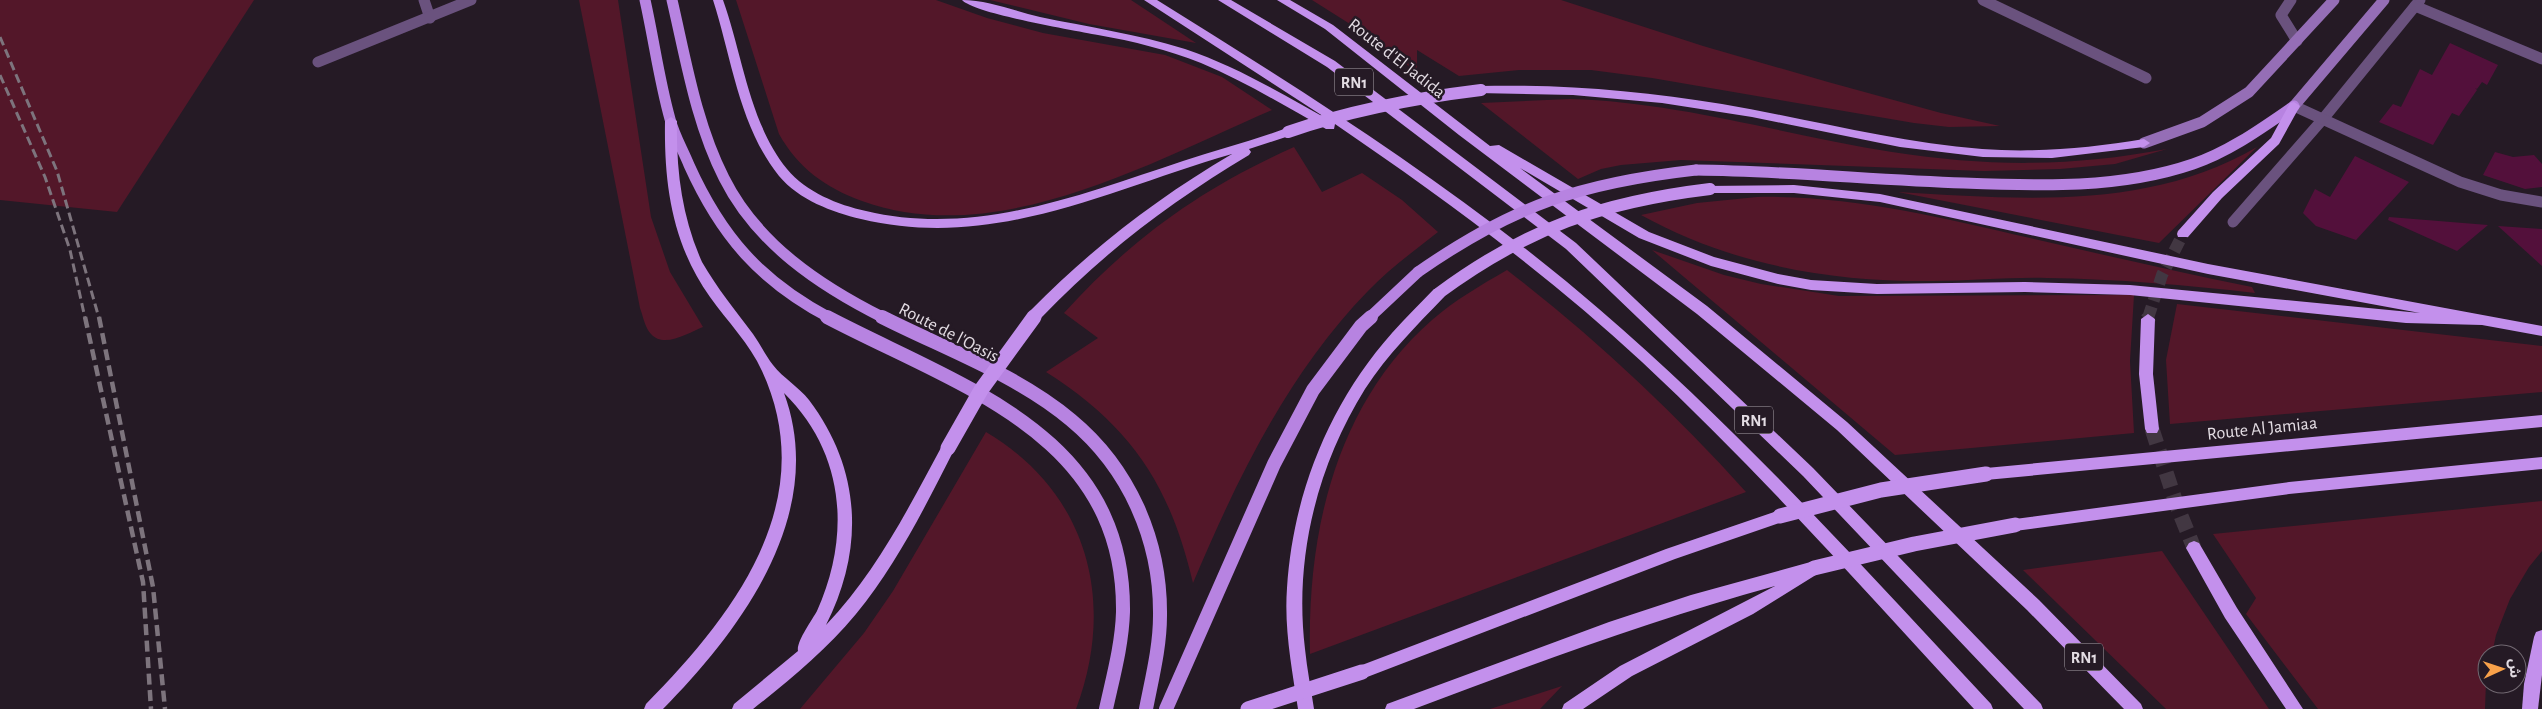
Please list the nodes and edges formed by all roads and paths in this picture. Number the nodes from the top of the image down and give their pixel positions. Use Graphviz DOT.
graph roads {
  1 [pos="424,0"];
  2 [pos="471,0"];
  3 [pos="645,0"];
  4 [pos="672,0"];
  5 [pos="718,0"];
  6 [pos="967,0"];
  7 [pos="1149,0"];
  8 [pos="1222,0"];
  9 [pos="1282,0"];
  10 [pos="1983,0"];
  11 [pos="2292,0"];
  12 [pos="2334,0"];
  13 [pos="2384,0"];
  14 [pos="2418,3"];
  15 [pos="430,18"];
  16 [pos="2297,41"];
  17 [pos="2542,59"];
  18 [pos="318,62"];
  19 [pos="2146,78"];
  20 [pos="2294,106"];
  21 [pos="2323,119"];
  22 [pos="671,121"];
  23 [pos="1463,132"];
  24 [pos="1261,143"];
  25 [pos="2144,143"];
  26 [pos="1389,156"];
  27 [pos="2542,202"];
  28 [pos="2233,222"];
  29 [pos="2183,234"];
  30 [pos="2148,319"];
  31 [pos="2479,321"];
  32 [pos="2542,331"];
  33 [pos="768,368"];
  34 [pos="2542,421"];
  35 [pos="2152,429"];
  36 [pos="2542,463"];
  37 [pos="2194,548"];
  38 [pos="1814,568"];
  39 [pos="2542,637"];
  40 [pos="795,666"];
  41 [pos="652,709"];
  42 [pos="740,709"];
  43 [pos="1106,709"];
  44 [pos="1146,709"];
  45 [pos="1166,709"];
  46 [pos="1248,709"];
  47 [pos="1306,709"];
  48 [pos="1393,709"];
  49 [pos="1570,709"];
  50 [pos="1986,709"];
  51 [pos="2035,709"];
  52 [pos="2135,709"];
  53 [pos="2296,709"];
  54 [pos="2530,709"];
  1 -- 15 [label="street"];
  2 -- 15 [label="street"];
  3 -- 22 [label="main road"];
  4 -- 44 [label="main road, Route de l'Oasis"];
  5 -- 24 [label="highway"];
  6 -- 26 [label="highway"];
  7 -- 26 [label="highway"];
  8 -- 51 [label="highway, RN1"];
  9 -- 23 [label="highway, Route d'El Jadida / RN1"];
  10 -- 19 [label="street"];
  11 -- 16 [label="street"];
  12 -- 16 [label="main road"];
  13 -- 20 [label="main road"];
  14 -- 17 [label="street"];
  14 -- 21 [label="street"];
  15 -- 18 [label="street"];
  16 -- 25 [label="main road"];
  20 -- 21 [label="street"];
  20 -- 29 [label="highway"];
  20 -- 45 [label="main road, bridge"];
  21 -- 27 [label="street"];
  21 -- 28 [label="street"];
  22 -- 33 [label="highway"];
  22 -- 43 [label="main road"];
  23 -- 31 [label="highway"];
  23 -- 52 [label="highway, RN1"];
  24 -- 25 [label="highway, bridge"];
  24 -- 40 [label="highway, bridge"];
  26 -- 50 [label="highway"];
  30 -- 35 [label="highway"];
  31 -- 32 [label="highway"];
  31 -- 47 [label="highway, bridge"];
  33 -- 40 [label="highway"];
  33 -- 41 [label="highway"];
  34 -- 46 [label="highway, Route Al Jamiaa, bridge"];
  36 -- 38 [label="highway, bridge"];
  37 -- 53 [label="highway"];
  38 -- 48 [label="highway"];
  38 -- 49 [label="highway"];
  39 -- 54 [label="highway"];
  40 -- 42 [label="highway"];
}
